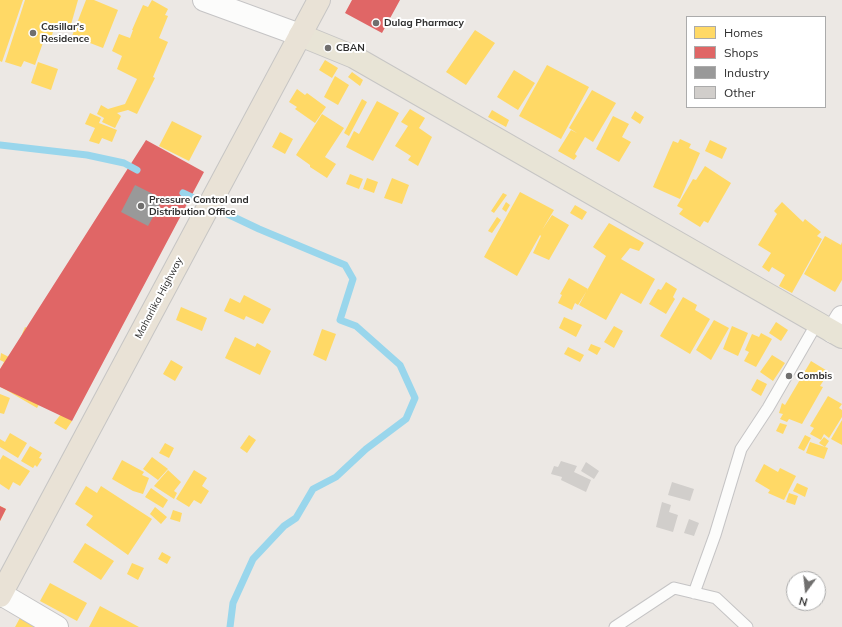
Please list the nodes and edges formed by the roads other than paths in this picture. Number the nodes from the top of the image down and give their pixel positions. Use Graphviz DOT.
graph roads {
  1 [pos="204,0"];
  2 [pos="319,0"];
  3 [pos="300,35"];
  4 [pos="833,327"];
  5 [pos="2,588"];
  6 [pos="694,593"];
  7 [pos="57,627"];
  8 [pos="615,627"];
  9 [pos="747,627"];
  1 -- 3 [label="street"];
  2 -- 3 [label="highway, Maharlika Highway"];
  3 -- 4 [label="main road"];
  3 -- 5 [label="highway, Maharlika Highway"];
  4 -- 6 [label="lane"];
  5 -- 7 [label="street"];
  6 -- 8 [label="lane"];
  6 -- 9 [label="lane"];
}
